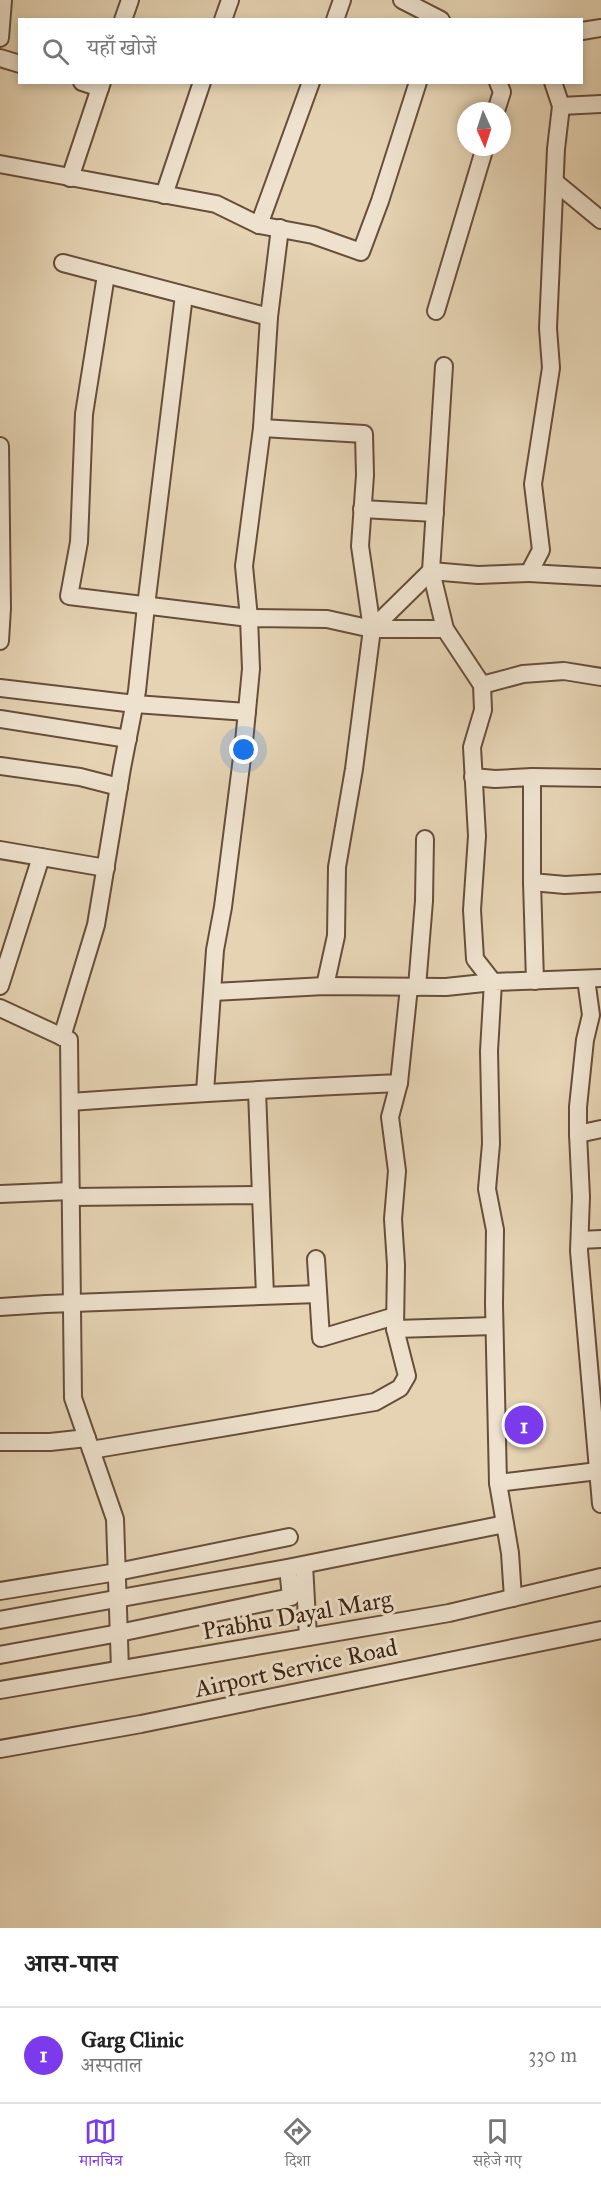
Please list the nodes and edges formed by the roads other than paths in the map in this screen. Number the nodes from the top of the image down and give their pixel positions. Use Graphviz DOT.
graph roads {
  1 [pos="3,0"];
  2 [pos="130,0"];
  3 [pos="230,0"];
  4 [pos="342,0"];
  5 [pos="402,0"];
  6 [pos="434,0"];
  7 [pos="124,18"];
  8 [pos="224,18"];
  9 [pos="335,18"];
  10 [pos="437,18"];
  11 [pos="439,18"];
  12 [pos="601,28"];
  13 [pos="583,31"];
  14 [pos="0,38"];
  15 [pos="0,58"];
  16 [pos="18,63"];
  17 [pos="201,84"];
  18 [pos="310,84"];
  19 [pos="417,84"];
  20 [pos="499,84"];
  21 [pos="554,84"];
  22 [pos="101,85"];
  23 [pos="499,102"];
  24 [pos="601,104"];
  25 [pos="561,106"];
  26 [pos="483,156"];
  27 [pos="0,164"];
  28 [pos="70,178"];
  29 [pos="555,182"];
  30 [pos="164,195"];
  31 [pos="601,220"];
  32 [pos="260,225"];
  33 [pos="280,228"];
  34 [pos="63,263"];
  35 [pos="106,275"];
  36 [pos="184,295"];
  37 [pos="436,311"];
  38 [pos="269,317"];
  39 [pos="444,366"];
  40 [pos="262,428"];
  41 [pos="0,446"];
  42 [pos="0,490"];
  43 [pos="362,509"];
  44 [pos="435,513"];
  45 [pos="431,571"];
  46 [pos="529,573"];
  47 [pos="601,577"];
  48 [pos="146,606"];
  49 [pos="249,618"];
  50 [pos="372,629"];
  51 [pos="445,629"];
  52 [pos="0,640"];
  53 [pos="601,677"];
  54 [pos="482,685"];
  55 [pos="0,688"];
  56 [pos="135,704"];
  57 [pos="247,712"];
  58 [pos="0,719"];
  59 [pos="128,739"];
  60 [pos="0,766"];
  61 [pos="473,777"];
  62 [pos="532,777"];
  63 [pos="601,778"];
  64 [pos="119,787"];
  65 [pos="425,839"];
  66 [pos="0,850"];
  67 [pos="41,857"];
  68 [pos="106,868"];
  69 [pos="532,882"];
  70 [pos="601,883"];
  71 [pos="594,979"];
  72 [pos="535,981"];
  73 [pos="493,982"];
  74 [pos="0,986"];
  75 [pos="325,986"];
  76 [pos="413,987"];
  77 [pos="213,992"];
  78 [pos="0,1008"];
  79 [pos="62,1037"];
  80 [pos="399,1083"];
  81 [pos="257,1091"];
  82 [pos="205,1092"];
  83 [pos="70,1102"];
  84 [pos="601,1130"];
  85 [pos="578,1134"];
  86 [pos="0,1194"];
  87 [pos="71,1194"];
  88 [pos="261,1195"];
  89 [pos="601,1239"];
  90 [pos="580,1240"];
  91 [pos="316,1259"];
  92 [pos="318,1294"];
  93 [pos="266,1296"];
  94 [pos="72,1303"];
  95 [pos="0,1307"];
  96 [pos="395,1322"];
  97 [pos="494,1326"];
  98 [pos="0,1442"];
  99 [pos="89,1444"];
  100 [pos="599,1464"];
  101 [pos="498,1483"];
  102 [pos="601,1504"];
  103 [pos="506,1524"];
  104 [pos="289,1537"];
  105 [pos="296,1566"];
  106 [pos="117,1572"];
  107 [pos="601,1577"];
  108 [pos="0,1591"];
  109 [pos="513,1598"];
  110 [pos="117,1599"];
  111 [pos="0,1620"];
  112 [pos="601,1630"];
  113 [pos="119,1633"];
  114 [pos="308,1637"];
  115 [pos="0,1655"];
  116 [pos="120,1670"];
  117 [pos="0,1690"];
  118 [pos="0,1749"];
  1 -- 14 [label="street"];
  2 -- 7 [label="street"];
  3 -- 8 [label="street"];
  4 -- 9 [label="street"];
  5 -- 10 [label="street"];
  6 -- 11 [label="street"];
  12 -- 13 [label="street"];
  15 -- 16 [label="street"];
  17 -- 30 [label="street"];
  18 -- 32 [label="street"];
  19 -- 33 [label="street"];
  20 -- 23 [label="street"];
  21 -- 25 [label="street"];
  22 -- 28 [label="street"];
  24 -- 25 [label="street"];
  25 -- 29 [label="street"];
  26 -- 37 [label="street"];
  27 -- 28 [label="street"];
  28 -- 30 [label="street"];
  29 -- 31 [label="street"];
  29 -- 46 [label="street"];
  30 -- 32 [label="street"];
  32 -- 33 [label="street"];
  33 -- 38 [label="street"];
  34 -- 35 [label="street"];
  35 -- 36 [label="street"];
  35 -- 48 [label="street"];
  36 -- 38 [label="street"];
  36 -- 48 [label="street"];
  38 -- 40 [label="street"];
  39 -- 44 [label="street"];
  40 -- 43 [label="street"];
  40 -- 49 [label="street"];
  41 -- 42 [label="street"];
  42 -- 52 [label="street"];
  43 -- 44 [label="street"];
  43 -- 50 [label="street"];
  44 -- 45 [label="street"];
  45 -- 46 [label="street"];
  45 -- 50 [label="street"];
  45 -- 51 [label="street"];
  46 -- 47 [label="street"];
  48 -- 49 [label="street"];
  48 -- 56 [label="street"];
  49 -- 50 [label="street"];
  49 -- 57 [label="street"];
  50 -- 51 [label="street"];
  50 -- 75 [label="street"];
  51 -- 54 [label="street"];
  53 -- 54 [label="street"];
  54 -- 61 [label="street"];
  55 -- 56 [label="street"];
  56 -- 57 [label="street"];
  56 -- 59 [label="street"];
  57 -- 77 [label="street"];
  58 -- 59 [label="street"];
  59 -- 64 [label="street"];
  60 -- 64 [label="street"];
  61 -- 62 [label="street"];
  61 -- 73 [label="street"];
  62 -- 63 [label="street"];
  62 -- 69 [label="street"];
  64 -- 68 [label="street"];
  65 -- 76 [label="street"];
  66 -- 67 [label="street"];
  67 -- 68 [label="street"];
  67 -- 74 [label="street"];
  68 -- 79 [label="street"];
  69 -- 70 [label="street"];
  69 -- 72 [label="street"];
  71 -- 72 [label="street"];
  71 -- 85 [label="street"];
  72 -- 73 [label="street"];
  73 -- 76 [label="street"];
  73 -- 97 [label="street"];
  75 -- 76 [label="street"];
  75 -- 77 [label="street"];
  76 -- 80 [label="street"];
  77 -- 82 [label="street"];
  78 -- 79 [label="street"];
  79 -- 83 [label="street"];
  80 -- 81 [label="street"];
  80 -- 96 [label="street"];
  81 -- 82 [label="street"];
  81 -- 88 [label="street"];
  82 -- 83 [label="street"];
  83 -- 87 [label="street"];
  84 -- 85 [label="street"];
  85 -- 90 [label="street"];
  86 -- 87 [label="street"];
  87 -- 88 [label="street"];
  87 -- 94 [label="street"];
  88 -- 93 [label="street"];
  89 -- 90 [label="street"];
  90 -- 100 [label="street"];
  91 -- 92 [label="street"];
  92 -- 93 [label="street"];
  92 -- 96 [label="street"];
  93 -- 94 [label="street"];
  94 -- 95 [label="street"];
  94 -- 99 [label="street"];
  96 -- 97 [label="street"];
  96 -- 99 [label="street"];
  97 -- 101 [label="street"];
  98 -- 99 [label="street"];
  99 -- 106 [label="street"];
  100 -- 101 [label="street"];
  100 -- 102 [label="street"];
  101 -- 103 [label="street"];
  103 -- 105 [label="street"];
  103 -- 109 [label="street"];
  104 -- 106 [label="street"];
  105 -- 110 [label="street"];
  105 -- 113 [label="street"];
  105 -- 114 [label="street"];
  106 -- 108 [label="street"];
  106 -- 110 [label="street"];
  107 -- 109 [label="street, Prabhu Dayal Marg"];
  109 -- 114 [label="street, Prabhu Dayal Marg"];
  110 -- 111 [label="street"];
  110 -- 113 [label="street"];
  112 -- 118 [label="street, Airport Service Road"];
  113 -- 115 [label="street"];
  113 -- 116 [label="street"];
  114 -- 116 [label="street, Prabhu Dayal Marg"];
  116 -- 117 [label="street, Prabhu Dayal Marg"];
}
